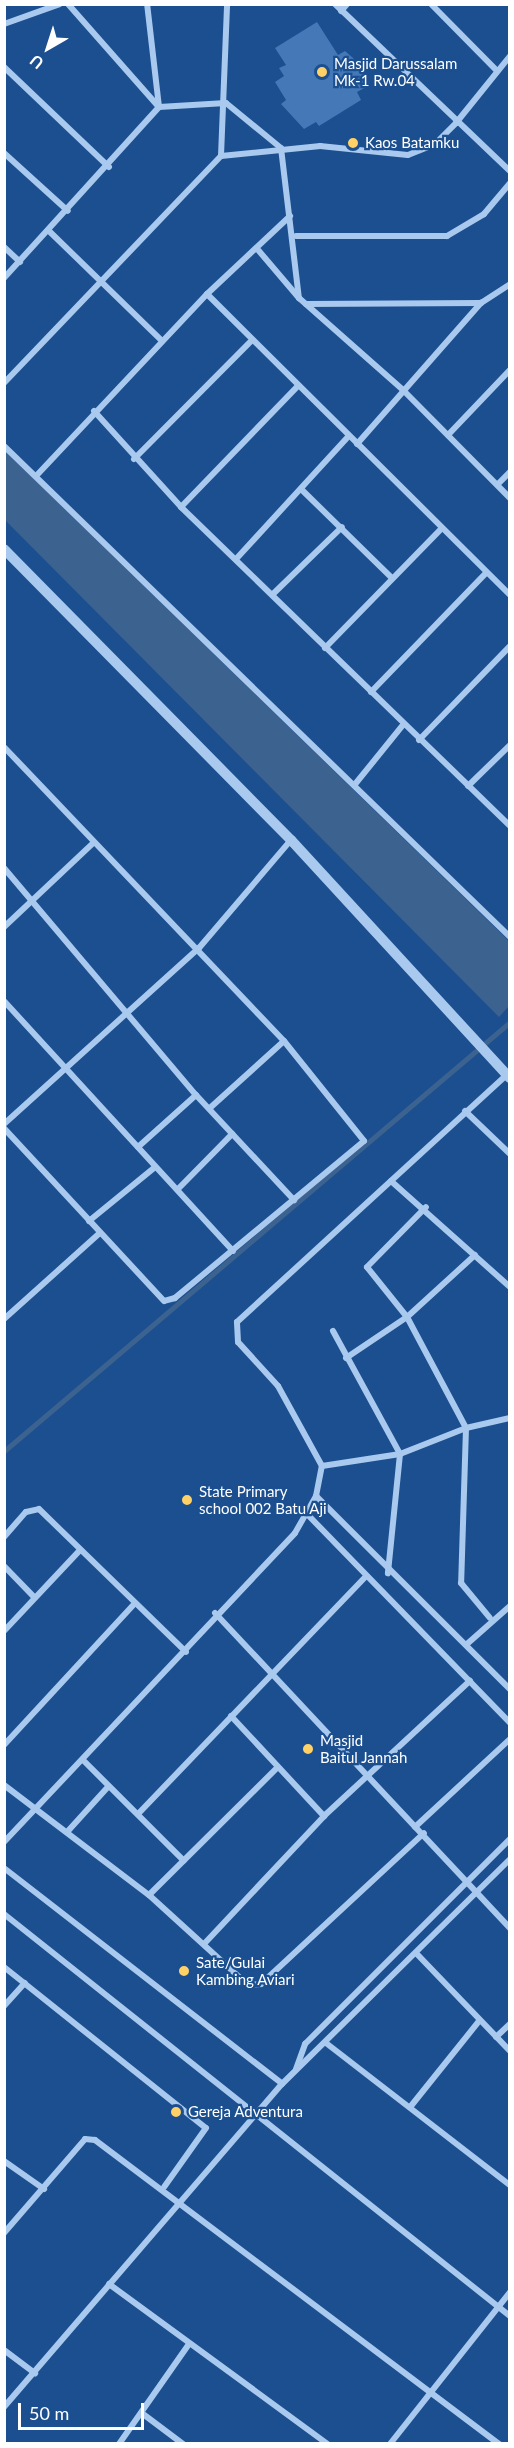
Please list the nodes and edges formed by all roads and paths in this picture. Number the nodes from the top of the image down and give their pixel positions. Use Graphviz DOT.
graph roads {
  1 [pos="60,4"];
  2 [pos="68,4"];
  3 [pos="147,4"];
  4 [pos="227,4"];
  5 [pos="335,4"];
  6 [pos="347,4"];
  7 [pos="431,4"];
  8 [pos="341,11"];
  9 [pos="4,24"];
  10 [pos="510,56"];
  11 [pos="4,67"];
  12 [pos="496,70"];
  13 [pos="226,103"];
  14 [pos="159,107"];
  15 [pos="456,123"];
  16 [pos="281,148"];
  17 [pos="4,153"];
  18 [pos="221,156"];
  19 [pos="109,167"];
  20 [pos="510,171"];
  21 [pos="510,183"];
  22 [pos="68,211"];
  23 [pos="290,216"];
  24 [pos="48,230"];
  25 [pos="296,236"];
  26 [pos="4,247"];
  27 [pos="259,251"];
  28 [pos="20,262"];
  29 [pos="4,278"];
  30 [pos="104,281"];
  31 [pos="510,284"];
  32 [pos="207,294"];
  33 [pos="299,298"];
  34 [pos="481,303"];
  35 [pos="306,304"];
  36 [pos="162,341"];
  37 [pos="250,342"];
  38 [pos="510,370"];
  39 [pos="4,383"];
  40 [pos="297,387"];
  41 [pos="403,390"];
  42 [pos="94,411"];
  43 [pos="448,435"];
  44 [pos="348,437"];
  45 [pos="357,444"];
  46 [pos="4,446"];
  47 [pos="134,459"];
  48 [pos="510,472"];
  49 [pos="36,475"];
  50 [pos="498,484"];
  51 [pos="301,489"];
  52 [pos="510,498"];
  53 [pos="181,507"];
  54 [pos="342,527"];
  55 [pos="441,529"];
  56 [pos="4,549"];
  57 [pos="237,558"];
  58 [pos="486,573"];
  59 [pos="392,577"];
  60 [pos="273,594"];
  61 [pos="510,595"];
  62 [pos="510,646"];
  63 [pos="325,648"];
  64 [pos="371,692"];
  65 [pos="403,725"];
  66 [pos="419,741"];
  67 [pos="510,745"];
  68 [pos="4,747"];
  69 [pos="356,783"];
  70 [pos="468,786"];
  71 [pos="510,826"];
  72 [pos="291,840"];
  73 [pos="93,843"];
  74 [pos="4,868"];
  75 [pos="33,902"];
  76 [pos="4,927"];
  77 [pos="510,937"];
  78 [pos="199,948"];
  79 [pos="4,1001"];
  80 [pos="129,1011"];
  81 [pos="284,1041"];
  82 [pos="64,1069"];
  83 [pos="508,1076"];
  84 [pos="196,1095"];
  85 [pos="211,1107"];
  86 [pos="465,1111"];
  87 [pos="4,1126"];
  88 [pos="232,1134"];
  89 [pos="138,1147"];
  90 [pos="510,1154"];
  91 [pos="154,1168"];
  92 [pos="391,1181"];
  93 [pos="179,1188"];
  94 [pos="294,1200"];
  95 [pos="426,1207"];
  96 [pos="89,1221"];
  97 [pos="100,1233"];
  98 [pos="233,1251"];
  99 [pos="475,1255"];
  100 [pos="510,1287"];
  101 [pos="407,1317"];
  102 [pos="4,1319"];
  103 [pos="333,1331"];
  104 [pos="346,1358"];
  105 [pos="510,1418"];
  106 [pos="466,1428"];
  107 [pos="399,1454"];
  108 [pos="322,1466"];
  109 [pos="316,1497"];
  110 [pos="307,1514"];
  111 [pos="4,1537"];
  112 [pos="80,1550"];
  113 [pos="4,1566"];
  114 [pos="388,1573"];
  115 [pos="365,1577"];
  116 [pos="34,1597"];
  117 [pos="135,1603"];
  118 [pos="510,1606"];
  119 [pos="215,1613"];
  120 [pos="490,1618"];
  121 [pos="4,1631"];
  122 [pos="467,1644"];
  123 [pos="186,1652"];
  124 [pos="273,1676"];
  125 [pos="470,1681"];
  126 [pos="510,1689"];
  127 [pos="231,1716"];
  128 [pos="510,1723"];
  129 [pos="510,1739"];
  130 [pos="4,1745"];
  131 [pos="84,1761"];
  132 [pos="277,1768"];
  133 [pos="370,1776"];
  134 [pos="4,1785"];
  135 [pos="107,1788"];
  136 [pos="40,1809"];
  137 [pos="138,1815"];
  138 [pos="324,1816"];
  139 [pos="416,1827"];
  140 [pos="68,1831"];
  141 [pos="423,1833"];
  142 [pos="510,1839"];
  143 [pos="4,1842"];
  144 [pos="510,1859"];
  145 [pos="184,1861"];
  146 [pos="4,1868"];
  147 [pos="466,1880"];
  148 [pos="476,1892"];
  149 [pos="149,1895"];
  150 [pos="4,1914"];
  151 [pos="510,1928"];
  152 [pos="204,1944"];
  153 [pos="416,1953"];
  154 [pos="4,1967"];
  155 [pos="25,1983"];
  156 [pos="4,2006"];
  157 [pos="478,2021"];
  158 [pos="510,2024"];
  159 [pos="496,2037"];
  160 [pos="326,2043"];
  161 [pos="510,2051"];
  162 [pos="296,2069"];
  163 [pos="282,2084"];
  164 [pos="411,2106"];
  165 [pos="253,2117"];
  166 [pos="4,2161"];
  167 [pos="510,2186"];
  168 [pos="164,2187"];
  169 [pos="44,2189"];
  170 [pos="180,2201"];
  171 [pos="4,2233"];
  172 [pos="109,2284"];
  173 [pos="510,2292"];
  174 [pos="498,2307"];
  175 [pos="510,2316"];
  176 [pos="189,2344"];
  177 [pos="4,2350"];
  178 [pos="35,2373"];
  179 [pos="433,2392"];
  180 [pos="4,2407"];
  181 [pos="143,2414"];
  182 [pos="119,2444"];
  183 [pos="183,2444"];
  184 [pos="328,2444"];
  185 [pos="390,2444"];
  186 [pos="499,2444"];
  1 -- 9 [label="street"];
  2 -- 14 [label="street"];
  3 -- 14 [label="street"];
  4 -- 13 [label="street"];
  5 -- 8 [label="street"];
  6 -- 8 [label="street"];
  7 -- 12 [label="street"];
  8 -- 15 [label="street"];
  10 -- 12 [label="street"];
  11 -- 19 [label="street"];
  12 -- 15 [label="street"];
  13 -- 14 [label="street"];
  13 -- 16 [label="street"];
  13 -- 18 [label="street"];
  14 -- 19 [label="street"];
  15 -- 16 [label="street"];
  15 -- 20 [label="street"];
  16 -- 18 [label="street"];
  16 -- 23 [label="street"];
  17 -- 22 [label="street"];
  18 -- 30 [label="street"];
  19 -- 22 [label="street"];
  21 -- 25 [label="street"];
  22 -- 24 [label="street"];
  23 -- 25 [label="street"];
  23 -- 27 [label="street"];
  24 -- 28 [label="street"];
  24 -- 30 [label="street"];
  25 -- 33 [label="street"];
  26 -- 28 [label="street"];
  27 -- 32 [label="street"];
  27 -- 33 [label="street"];
  28 -- 29 [label="street"];
  30 -- 36 [label="street"];
  30 -- 39 [label="street"];
  31 -- 34 [label="street"];
  32 -- 36 [label="street"];
  32 -- 37 [label="street"];
  33 -- 35 [label="street"];
  34 -- 35 [label="street"];
  34 -- 41 [label="street"];
  35 -- 41 [label="street"];
  36 -- 42 [label="street"];
  37 -- 40 [label="street"];
  37 -- 47 [label="street"];
  38 -- 43 [label="street"];
  40 -- 44 [label="street"];
  40 -- 53 [label="street"];
  41 -- 43 [label="street"];
  41 -- 45 [label="street"];
  42 -- 47 [label="street"];
  42 -- 49 [label="street"];
  43 -- 50 [label="street"];
  44 -- 45 [label="street"];
  44 -- 51 [label="street"];
  45 -- 55 [label="street"];
  46 -- 49 [label="street"];
  47 -- 53 [label="street"];
  48 -- 50 [label="street"];
  49 -- 69 [label="street"];
  50 -- 52 [label="street"];
  51 -- 54 [label="street"];
  51 -- 57 [label="street"];
  53 -- 57 [label="street"];
  54 -- 59 [label="street"];
  54 -- 60 [label="street"];
  55 -- 58 [label="street"];
  55 -- 59 [label="street"];
  56 -- 72 [label="street"];
  57 -- 60 [label="street"];
  58 -- 61 [label="street"];
  58 -- 64 [label="street"];
  59 -- 63 [label="street"];
  60 -- 63 [label="street"];
  62 -- 66 [label="street"];
  63 -- 64 [label="street"];
  64 -- 65 [label="street"];
  65 -- 66 [label="street"];
  65 -- 69 [label="street"];
  66 -- 70 [label="street"];
  67 -- 70 [label="street"];
  68 -- 73 [label="street"];
  69 -- 77 [label="street"];
  70 -- 71 [label="street"];
  72 -- 78 [label="street"];
  72 -- 83 [label="street"];
  73 -- 75 [label="street"];
  73 -- 78 [label="street"];
  74 -- 75 [label="street"];
  75 -- 76 [label="street"];
  75 -- 80 [label="street"];
  78 -- 80 [label="street"];
  78 -- 81 [label="street"];
  79 -- 82 [label="street"];
  80 -- 82 [label="street"];
  80 -- 84 [label="street"];
  81 -- 85 [label="street"];
  81 -- 94 [label="street"];
  82 -- 87 [label="street"];
  82 -- 89 [label="street"];
  83 -- 86 [label="street"];
  84 -- 85 [label="street"];
  84 -- 89 [label="street"];
  85 -- 88 [label="street"];
  86 -- 90 [label="street"];
  86 -- 92 [label="street"];
  87 -- 96 [label="street"];
  88 -- 93 [label="street"];
  88 -- 94 [label="street"];
  89 -- 91 [label="street"];
  91 -- 93 [label="street"];
  91 -- 96 [label="street"];
  92 -- 95 [label="street"];
  92 -- 108 [label="street"];
  93 -- 98 [label="street"];
  94 -- 98 [label="street"];
  95 -- 99 [label="street"];
  95 -- 101 [label="street"];
  96 -- 97 [label="street"];
  97 -- 98 [label="street"];
  97 -- 102 [label="street"];
  99 -- 100 [label="street"];
  99 -- 101 [label="street"];
  101 -- 104 [label="street"];
  101 -- 106 [label="street"];
  103 -- 104 [label="street"];
  104 -- 107 [label="street"];
  105 -- 106 [label="street"];
  106 -- 107 [label="street"];
  106 -- 120 [label="street"];
  107 -- 108 [label="street"];
  107 -- 114 [label="street"];
  108 -- 109 [label="street"];
  109 -- 110 [label="street"];
  109 -- 114 [label="street"];
  110 -- 115 [label="street"];
  110 -- 119 [label="street"];
  111 -- 112 [label="street"];
  112 -- 116 [label="street"];
  112 -- 117 [label="street"];
  113 -- 116 [label="street"];
  114 -- 122 [label="street"];
  115 -- 124 [label="street"];
  115 -- 125 [label="street"];
  116 -- 121 [label="street"];
  117 -- 123 [label="street"];
  117 -- 130 [label="street"];
  118 -- 120 [label="street"];
  119 -- 123 [label="street"];
  119 -- 124 [label="street"];
  120 -- 122 [label="street"];
  122 -- 126 [label="street"];
  123 -- 131 [label="street"];
  124 -- 127 [label="street"];
  124 -- 133 [label="street"];
  125 -- 128 [label="street"];
  125 -- 133 [label="street"];
  127 -- 132 [label="street"];
  127 -- 137 [label="street"];
  129 -- 139 [label="street"];
  131 -- 135 [label="street"];
  131 -- 136 [label="street"];
  132 -- 138 [label="street"];
  132 -- 145 [label="street"];
  133 -- 138 [label="street"];
  133 -- 139 [label="street"];
  134 -- 136 [label="street"];
  135 -- 137 [label="street"];
  135 -- 140 [label="street"];
  136 -- 140 [label="street"];
  136 -- 143 [label="street"];
  137 -- 145 [label="street"];
  138 -- 152 [label="street"];
  139 -- 141 [label="street"];
  140 -- 149 [label="street"];
  141 -- 147 [label="street"];
  141 -- 152 [label="street"];
  142 -- 147 [label="street"];
  144 -- 148 [label="street"];
  145 -- 149 [label="street"];
  146 -- 163 [label="street"];
  147 -- 148 [label="street"];
  147 -- 162 [label="street"];
  148 -- 151 [label="street"];
  148 -- 153 [label="street"];
  149 -- 152 [label="street"];
  150 -- 165 [label="street"];
  153 -- 157 [label="street"];
  153 -- 160 [label="street"];
  154 -- 155 [label="street"];
  155 -- 156 [label="street"];
  155 -- 168 [label="street"];
  157 -- 159 [label="street"];
  157 -- 164 [label="street"];
  158 -- 159 [label="street"];
  159 -- 161 [label="street"];
  160 -- 162 [label="street"];
  160 -- 164 [label="street"];
  162 -- 163 [label="street"];
  163 -- 165 [label="street"];
  164 -- 167 [label="street"];
  165 -- 170 [label="street"];
  165 -- 174 [label="street"];
  166 -- 169 [label="street"];
  168 -- 169 [label="street"];
  168 -- 170 [label="street"];
  169 -- 171 [label="street"];
  170 -- 172 [label="street"];
  170 -- 179 [label="street"];
  172 -- 176 [label="street"];
  172 -- 178 [label="street"];
  173 -- 174 [label="street"];
  174 -- 175 [label="street"];
  174 -- 179 [label="street"];
  176 -- 181 [label="street"];
  176 -- 184 [label="street"];
  177 -- 178 [label="street"];
  178 -- 180 [label="street"];
  179 -- 185 [label="street"];
  179 -- 186 [label="street"];
  181 -- 182 [label="street"];
  181 -- 183 [label="street"];
}
